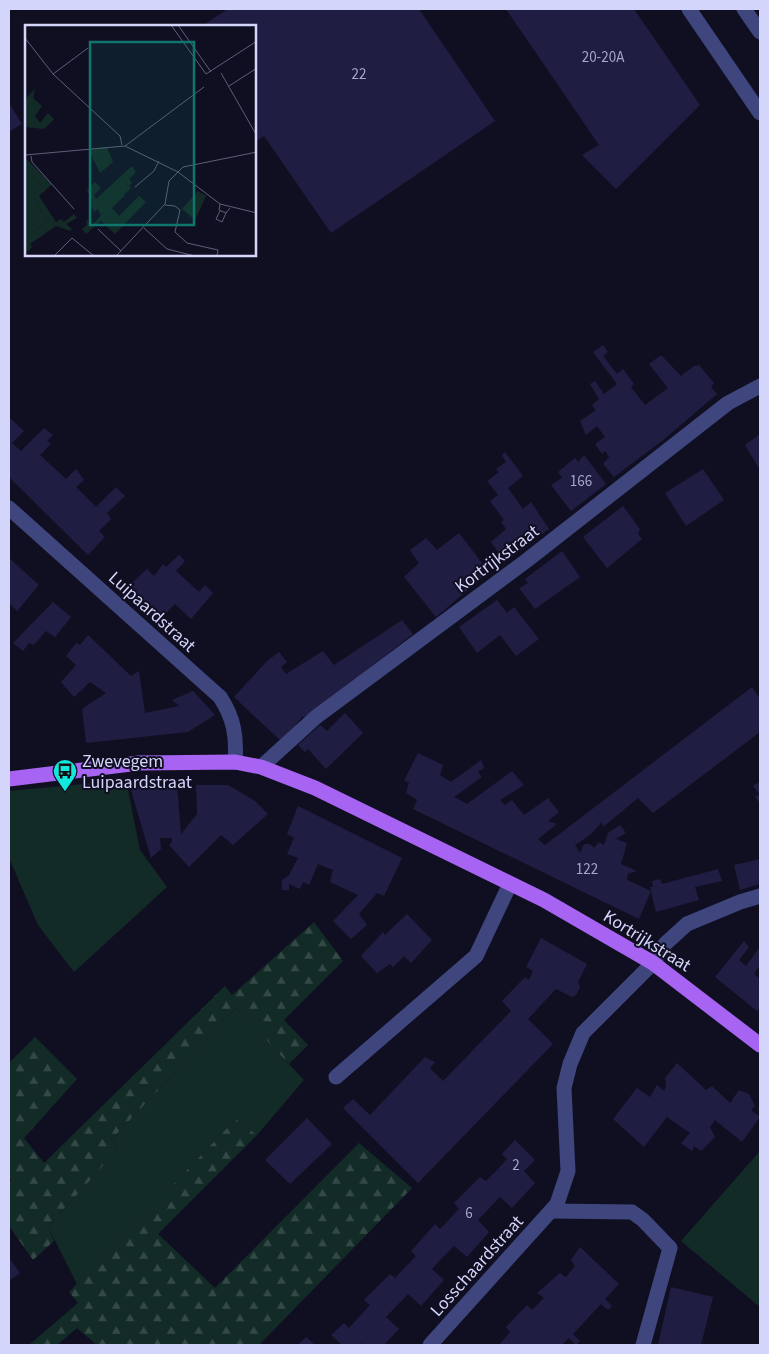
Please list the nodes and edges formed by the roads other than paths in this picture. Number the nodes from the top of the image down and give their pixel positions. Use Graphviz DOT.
graph roads {
  1 [pos="689,9"];
  2 [pos="744,9"];
  3 [pos="760,32"];
  4 [pos="760,113"];
  5 [pos="760,386"];
  6 [pos="9,508"];
  7 [pos="235,762"];
  8 [pos="261,768"];
  9 [pos="9,780"];
  10 [pos="510,884"];
  11 [pos="760,896"];
  12 [pos="653,963"];
  13 [pos="760,1045"];
  14 [pos="336,1077"];
  15 [pos="552,1211"];
  16 [pos="430,1345"];
  17 [pos="643,1345"];
  1 -- 4 [label="street"];
  2 -- 3 [label="street"];
  5 -- 8 [label="street, Kortrijkstraat"];
  6 -- 7 [label="street, Luipaardstraat"];
  7 -- 8 [label="main road, Kortrijkstraat"];
  7 -- 9 [label="main road, Kortrijkstraat"];
  8 -- 10 [label="main road, Kortrijkstraat"];
  10 -- 12 [label="main road, Kortrijkstraat"];
  10 -- 14 [label="street"];
  11 -- 12 [label="street, Losschaardstraat"];
  12 -- 13 [label="main road, Kortrijkstraat"];
  12 -- 15 [label="street, Losschaardstraat"];
  15 -- 16 [label="street, Losschaardstraat"];
  15 -- 17 [label="street"];
}
